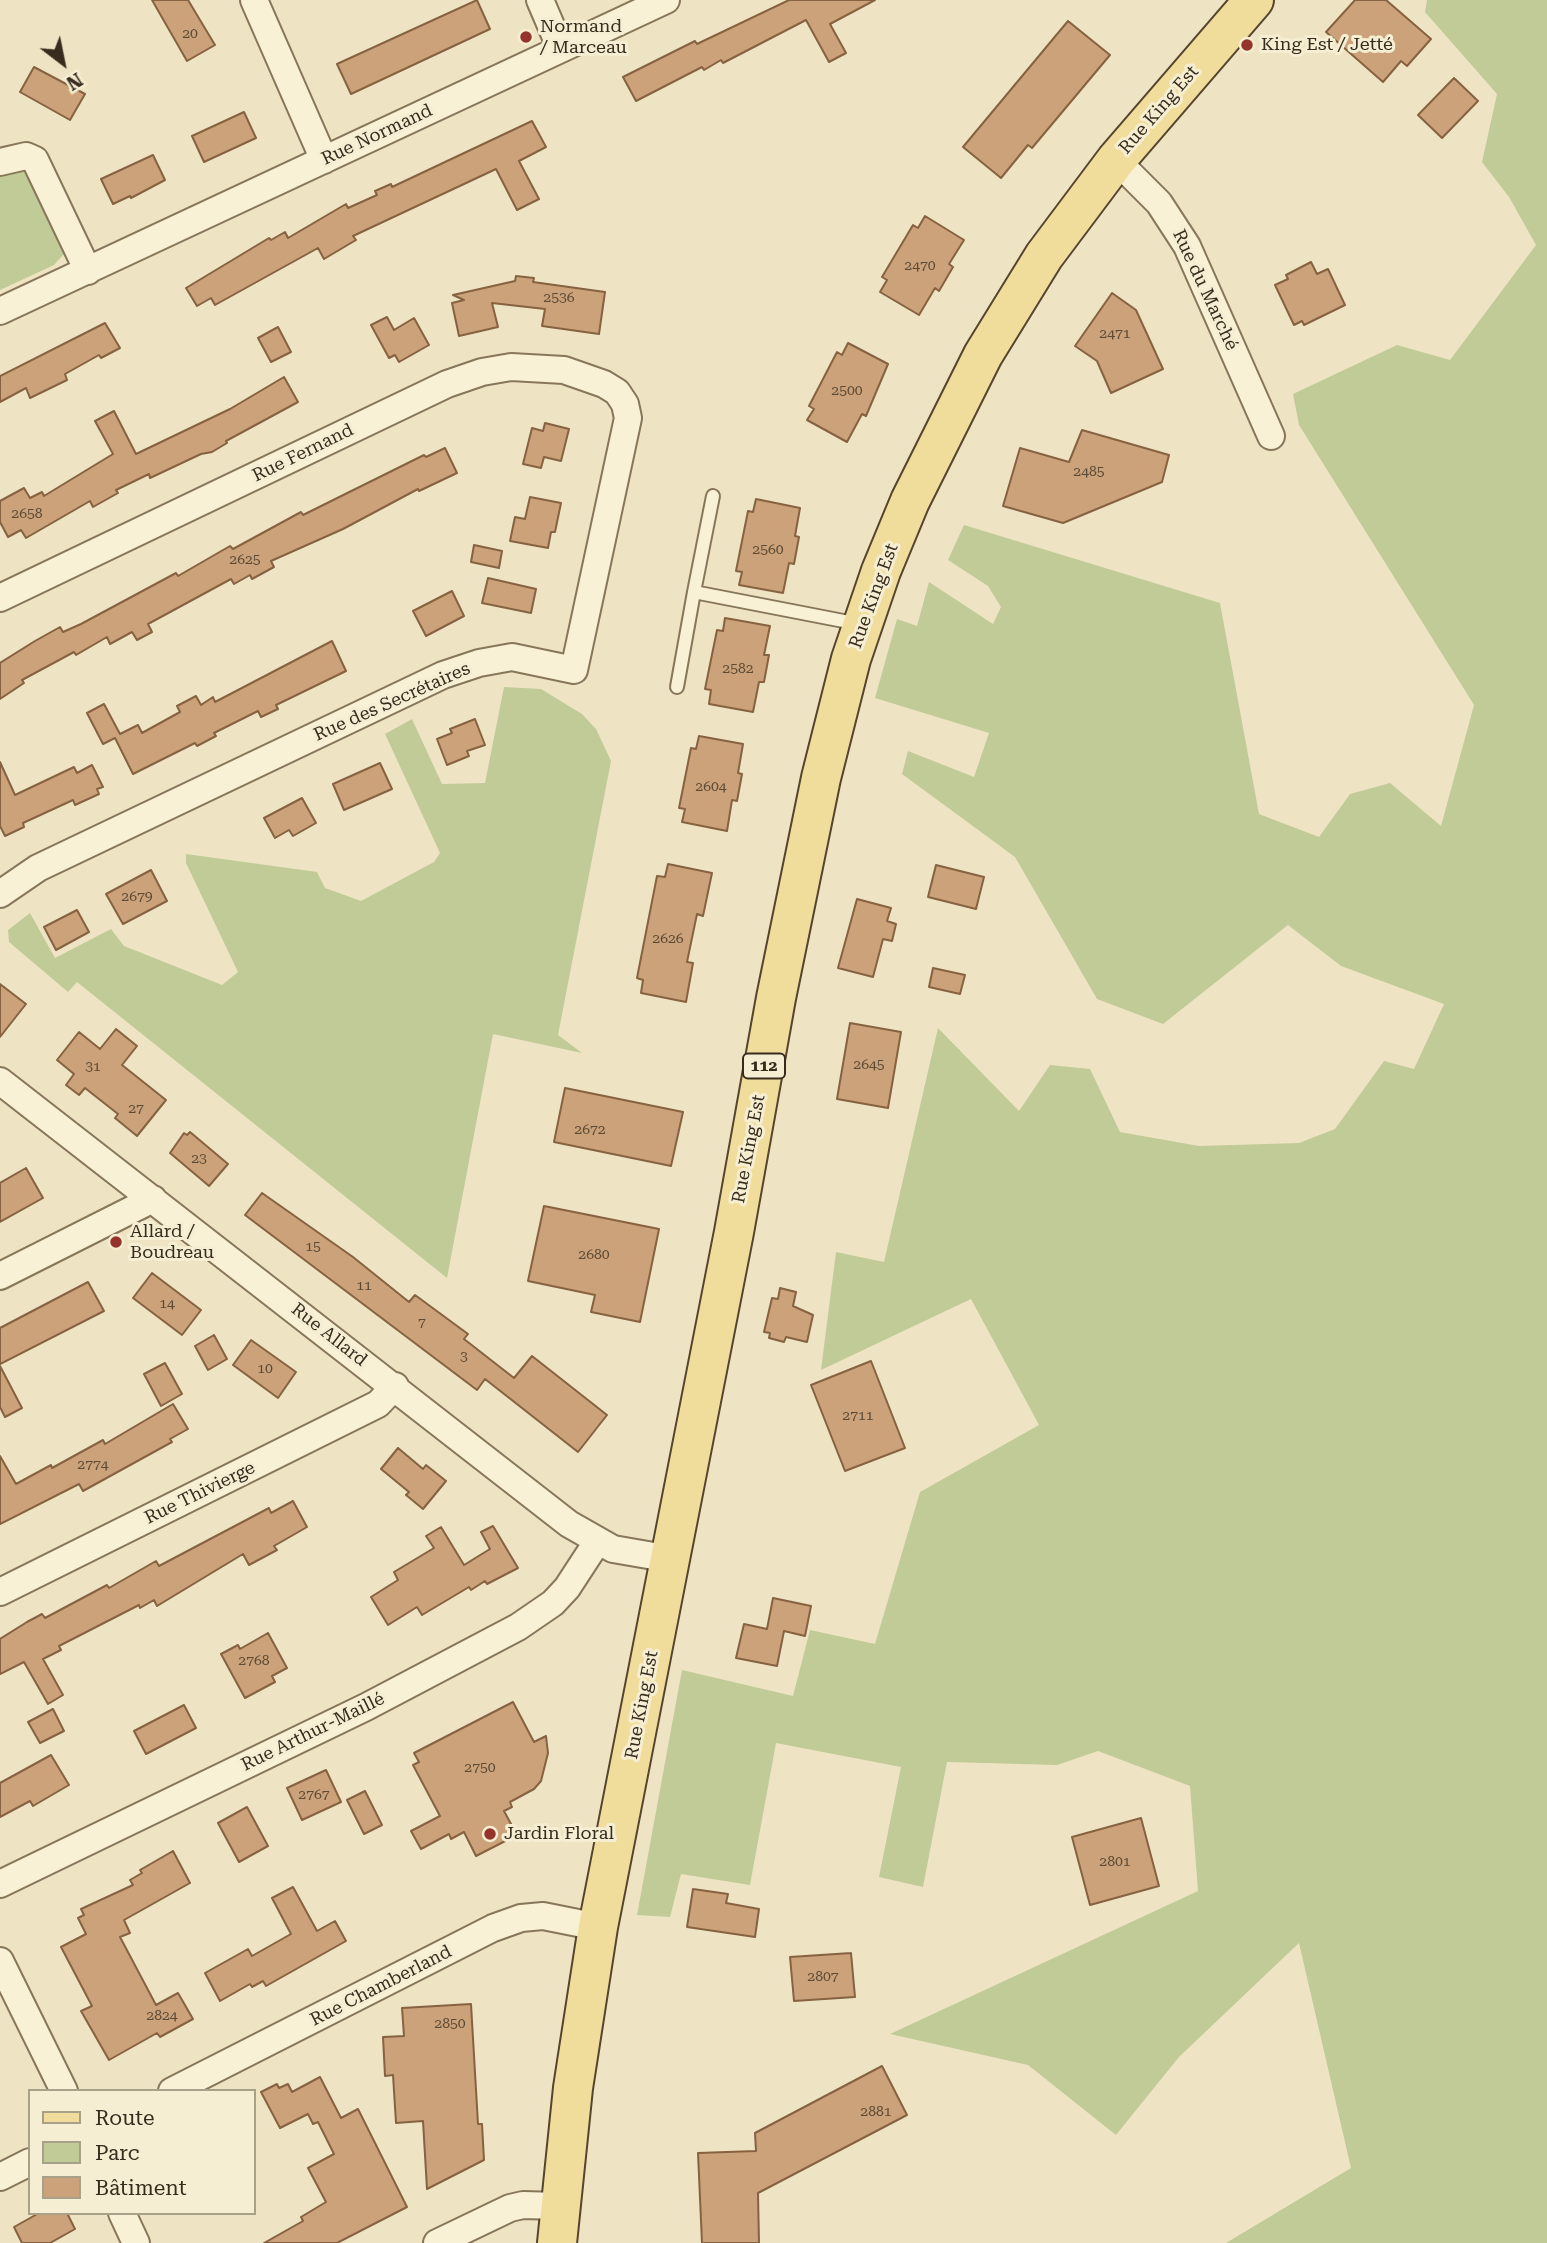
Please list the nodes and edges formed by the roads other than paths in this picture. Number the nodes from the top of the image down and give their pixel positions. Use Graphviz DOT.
graph roads {
  1 [pos="254,0"];
  2 [pos="540,0"];
  3 [pos="666,0"];
  4 [pos="1254,0"];
  5 [pos="561,49"];
  6 [pos="324,160"];
  7 [pos="1116,160"];
  8 [pos="0,162"];
  9 [pos="88,271"];
  10 [pos="0,311"];
  11 [pos="617,392"];
  12 [pos="1271,436"];
  13 [pos="713,496"];
  14 [pos="694,592"];
  15 [pos="0,598"];
  16 [pos="863,625"];
  17 [pos="677,687"];
  18 [pos="0,894"];
  19 [pos="0,1081"];
  20 [pos="153,1199"];
  21 [pos="0,1276"];
  22 [pos="395,1386"];
  23 [pos="597,1542"];
  24 [pos="671,1559"];
  25 [pos="0,1592"];
  26 [pos="0,1884"];
  27 [pos="598,1927"];
  28 [pos="0,1961"];
  29 [pos="63,2089"];
  30 [pos="176,2089"];
  31 [pos="28,2163"];
  32 [pos="0,2176"];
  33 [pos="123,2215"];
  34 [pos="558,2224"];
  35 [pos="136,2243"];
  36 [pos="437,2243"];
  1 -- 6 [label="street"];
  2 -- 5 [label="street"];
  3 -- 5 [label="street, Rue Normand"];
  4 -- 7 [label="main road, Rue King Est / 112"];
  5 -- 6 [label="street, Rue Normand"];
  6 -- 9 [label="street, Rue Normand"];
  7 -- 12 [label="street, Rue du Marché"];
  7 -- 16 [label="main road, Rue King Est / 112"];
  8 -- 9 [label="street"];
  9 -- 10 [label="street, Rue Normand"];
  11 -- 15 [label="street, Rue Fernand"];
  11 -- 18 [label="street, Rue des Secrétaires"];
  13 -- 14 [label="lane"];
  14 -- 16 [label="lane"];
  14 -- 17 [label="lane"];
  16 -- 24 [label="main road, Rue King Est / 112"];
  19 -- 20 [label="street, Rue Allard"];
  20 -- 21 [label="street"];
  20 -- 22 [label="street, Rue Allard"];
  22 -- 23 [label="street, Rue Allard"];
  22 -- 25 [label="street, Rue Thivierge"];
  23 -- 24 [label="street, Rue Allard"];
  23 -- 26 [label="street, Rue Arthur-Maillé"];
  24 -- 27 [label="main road, Rue King Est / 112"];
  27 -- 30 [label="street, Rue Chamberland"];
  27 -- 34 [label="main road, Rue King Est / 112"];
  28 -- 29 [label="street"];
  31 -- 32 [label="street"];
  33 -- 35 [label="street"];
  34 -- 36 [label="street"];
}
